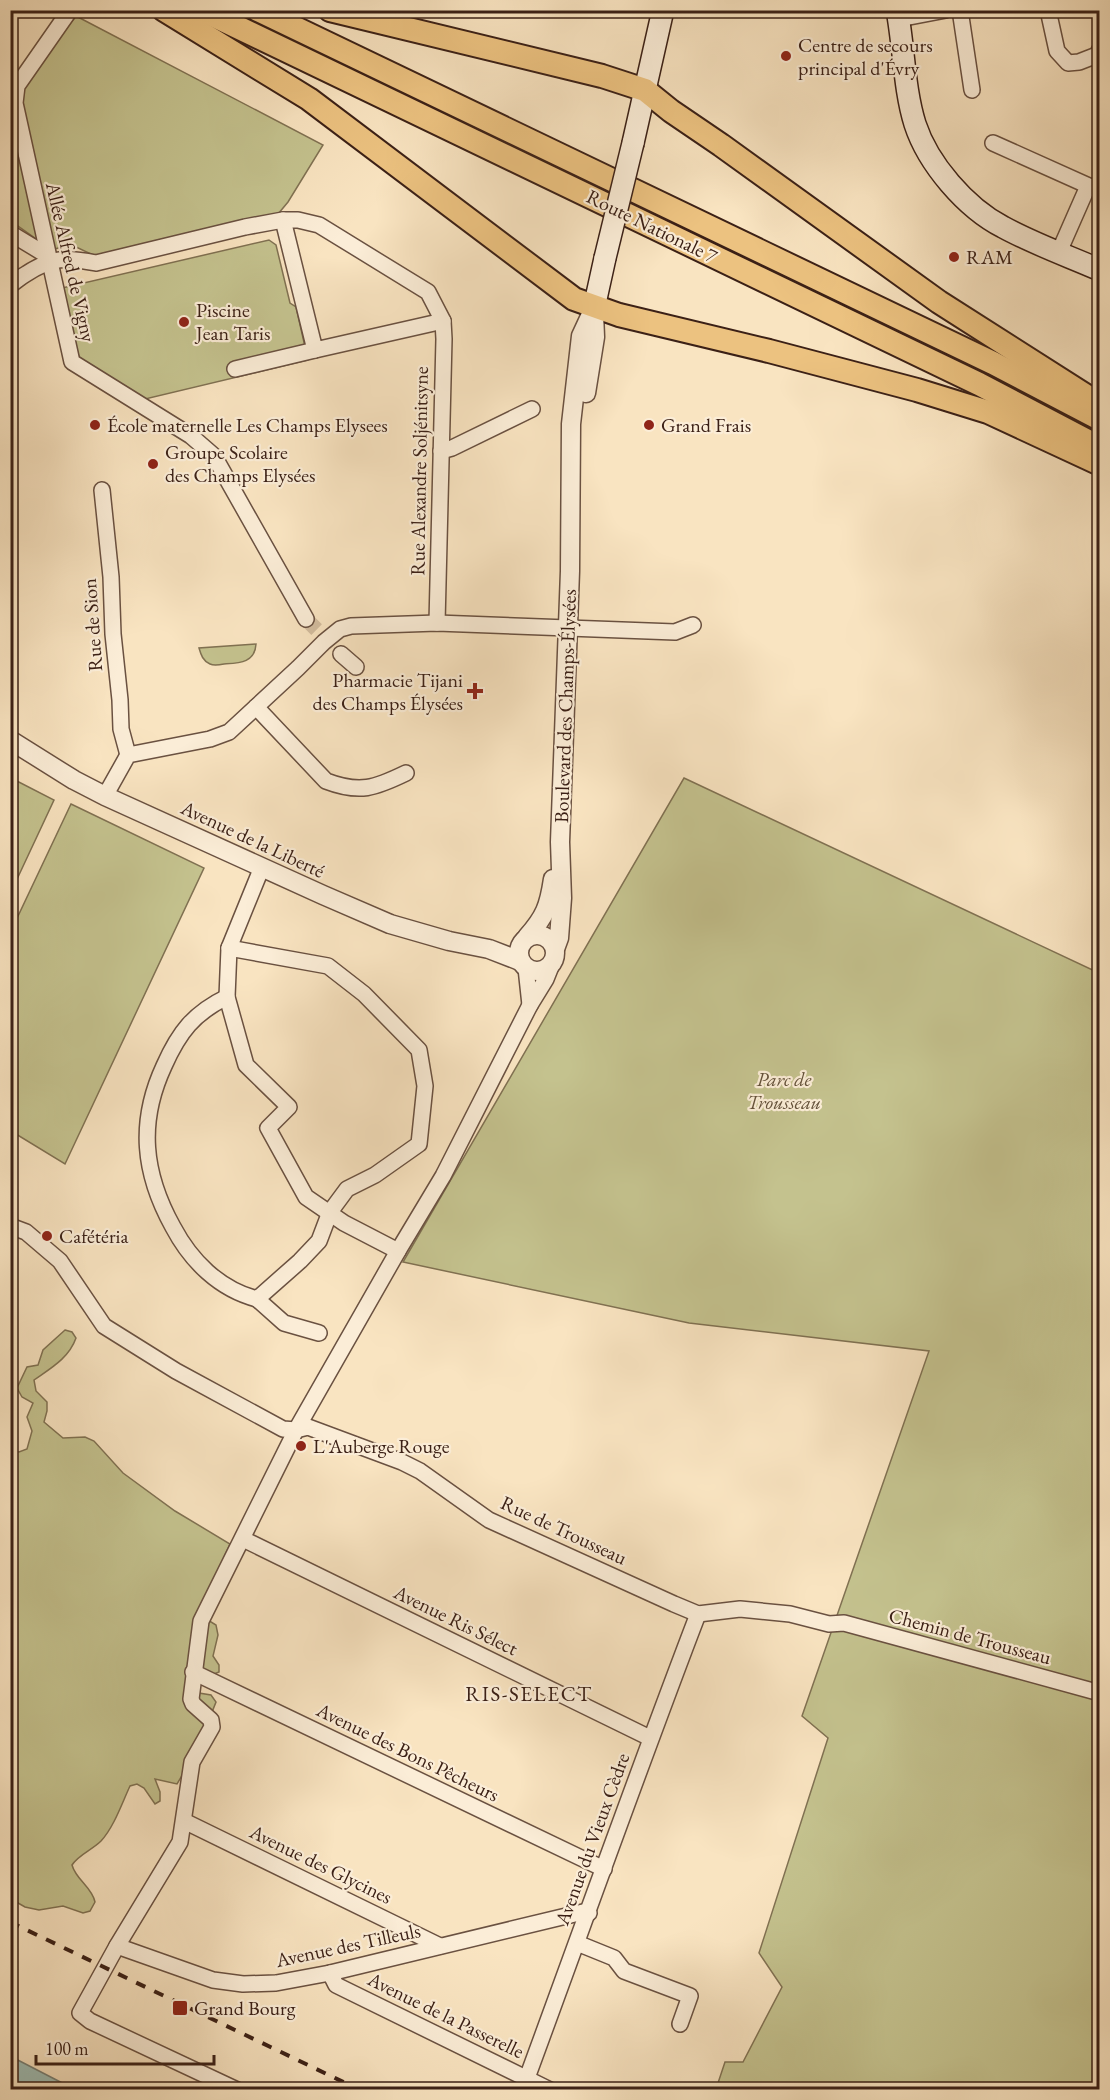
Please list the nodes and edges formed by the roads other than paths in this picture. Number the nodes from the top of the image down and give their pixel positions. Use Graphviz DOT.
graph roads {
  1 [pos="70,10"];
  2 [pos="164,10"];
  3 [pos="202,10"];
  4 [pos="258,10"];
  5 [pos="330,10"];
  6 [pos="663,10"];
  7 [pos="946,10"];
  8 [pos="960,10"];
  9 [pos="1048,10"];
  10 [pos="898,15"];
  11 [pos="1100,49"];
  12 [pos="645,90"];
  13 [pos="972,90"];
  14 [pos="993,143"];
  15 [pos="1094,188"];
  16 [pos="283,220"];
  17 [pos="10,232"];
  18 [pos="1059,252"];
  19 [pos="46,256"];
  20 [pos="1100,270"];
  21 [pos="10,285"];
  22 [pos="594,308"];
  23 [pos="442,321"];
  24 [pos="315,350"];
  25 [pos="235,369"];
  26 [pos="1100,404"];
  27 [pos="532,409"];
  28 [pos="1100,419"];
  29 [pos="1100,448"];
  30 [pos="441,451"];
  31 [pos="1100,464"];
  32 [pos="102,490"];
  33 [pos="306,619"];
  34 [pos="437,622"];
  35 [pos="693,625"];
  36 [pos="568,628"];
  37 [pos="340,654"];
  38 [pos="356,667"];
  39 [pos="256,707"];
  40 [pos="10,740"];
  41 [pos="128,755"];
  42 [pos="406,773"];
  43 [pos="105,796"];
  44 [pos="560,842"];
  45 [pos="262,867"];
  46 [pos="525,939"];
  47 [pos="230,948"];
  48 [pos="489,948"];
  49 [pos="553,956"];
  50 [pos="523,964"];
  51 [pos="227,997"];
  52 [pos="530,1005"];
  53 [pos="330,1212"];
  54 [pos="10,1226"];
  55 [pos="398,1251"];
  56 [pos="257,1299"];
  57 [pos="319,1333"];
  58 [pos="296,1431"];
  59 [pos="243,1539"];
  60 [pos="698,1614"];
  61 [pos="194,1672"];
  62 [pos="1100,1693"];
  63 [pos="650,1738"];
  64 [pos="184,1821"];
  65 [pos="604,1869"];
  66 [pos="589,1913"];
  67 [pos="577,1943"];
  68 [pos="117,1946"];
  69 [pos="440,1946"];
  70 [pos="330,1973"];
  71 [pos="680,2024"];
  72 [pos="527,2078"];
  73 [pos="237,2090"];
  74 [pos="550,2090"];
  1 -- 19 [label="street, Allée Alfred de Vigny"];
  2 -- 22 [label="main road"];
  3 -- 29 [label="main road, Route Nationale 7"];
  4 -- 28 [label="main road, Route Nationale 7"];
  5 -- 12 [label="main road"];
  6 -- 12 [label="main road, Boulevard des Champs-Élysées"];
  7 -- 10 [label="street"];
  8 -- 13 [label="street"];
  9 -- 11 [label="street"];
  10 -- 18 [label="main road"];
  12 -- 22 [label="main road, Boulevard des Champs-Élysées, bridge"];
  12 -- 26 [label="main road"];
  14 -- 15 [label="street"];
  15 -- 18 [label="street"];
  16 -- 19 [label="street, Rue Alexandre Soljénitsyne"];
  16 -- 23 [label="street, Rue Alexandre Soljénitsyne"];
  16 -- 24 [label="street"];
  17 -- 19 [label="street"];
  18 -- 20 [label="main road"];
  19 -- 21 [label="street, Rue Alexandre Soljénitsyne"];
  19 -- 33 [label="street, Allée Alfred de Vigny"];
  22 -- 31 [label="main road"];
  22 -- 36 [label="street, Boulevard des Champs-Élysées"];
  23 -- 24 [label="street"];
  23 -- 30 [label="street, Rue Alexandre Soljénitsyne"];
  24 -- 25 [label="street"];
  27 -- 30 [label="street"];
  30 -- 34 [label="street, Rue Alexandre Soljénitsyne"];
  32 -- 41 [label="street, Rue de Sion"];
  34 -- 36 [label="street"];
  34 -- 39 [label="street"];
  35 -- 36 [label="street"];
  36 -- 44 [label="street, Boulevard des Champs-Élysées"];
  37 -- 38 [label="street"];
  39 -- 41 [label="street"];
  39 -- 42 [label="street"];
  40 -- 43 [label="street, Avenue de la Liberté"];
  41 -- 43 [label="street"];
  43 -- 45 [label="street, Avenue de la Liberté"];
  44 -- 46 [label="street, Boulevard des Champs-Élysées"];
  44 -- 49 [label="street, Boulevard des Champs-Élysées"];
  45 -- 47 [label="street"];
  45 -- 48 [label="street, Avenue de la Liberté"];
  46 -- 48 [label="street, Avenue de la Liberté"];
  46 -- 49 [label="street"];
  46 -- 50 [label="street"];
  47 -- 51 [label="street"];
  47 -- 53 [label="street"];
  48 -- 50 [label="street, Avenue de la Liberté"];
  49 -- 50 [label="street"];
  49 -- 52 [label="street"];
  50 -- 52 [label="street"];
  51 -- 53 [label="street"];
  51 -- 56 [label="street"];
  52 -- 55 [label="street"];
  53 -- 55 [label="street"];
  53 -- 56 [label="street"];
  54 -- 58 [label="street, Rue de Trousseau"];
  55 -- 58 [label="street"];
  56 -- 57 [label="street"];
  58 -- 59 [label="street"];
  58 -- 60 [label="street, Rue de Trousseau"];
  59 -- 61 [label="street"];
  59 -- 63 [label="street, Avenue Ris Sélect"];
  60 -- 62 [label="street, Chemin de Trousseau"];
  60 -- 63 [label="street, Avenue du Vieux Cèdre"];
  61 -- 64 [label="street"];
  61 -- 65 [label="street, Avenue des Bons Pêcheurs"];
  63 -- 65 [label="street, Avenue du Vieux Cèdre"];
  64 -- 68 [label="street"];
  64 -- 69 [label="street, Avenue des Glycines"];
  65 -- 66 [label="street, Avenue du Vieux Cèdre"];
  66 -- 67 [label="street, Avenue du Vieux Cèdre"];
  66 -- 69 [label="street, Avenue des Tilleuls"];
  67 -- 71 [label="street"];
  67 -- 72 [label="street, Avenue du Vieux Cèdre"];
  68 -- 70 [label="street, Avenue des Tilleuls"];
  68 -- 73 [label="street"];
  69 -- 70 [label="street, Avenue des Tilleuls"];
  70 -- 72 [label="street, Avenue de la Passerelle"];
  72 -- 74 [label="street, Avenue de la Passerelle"];
}
